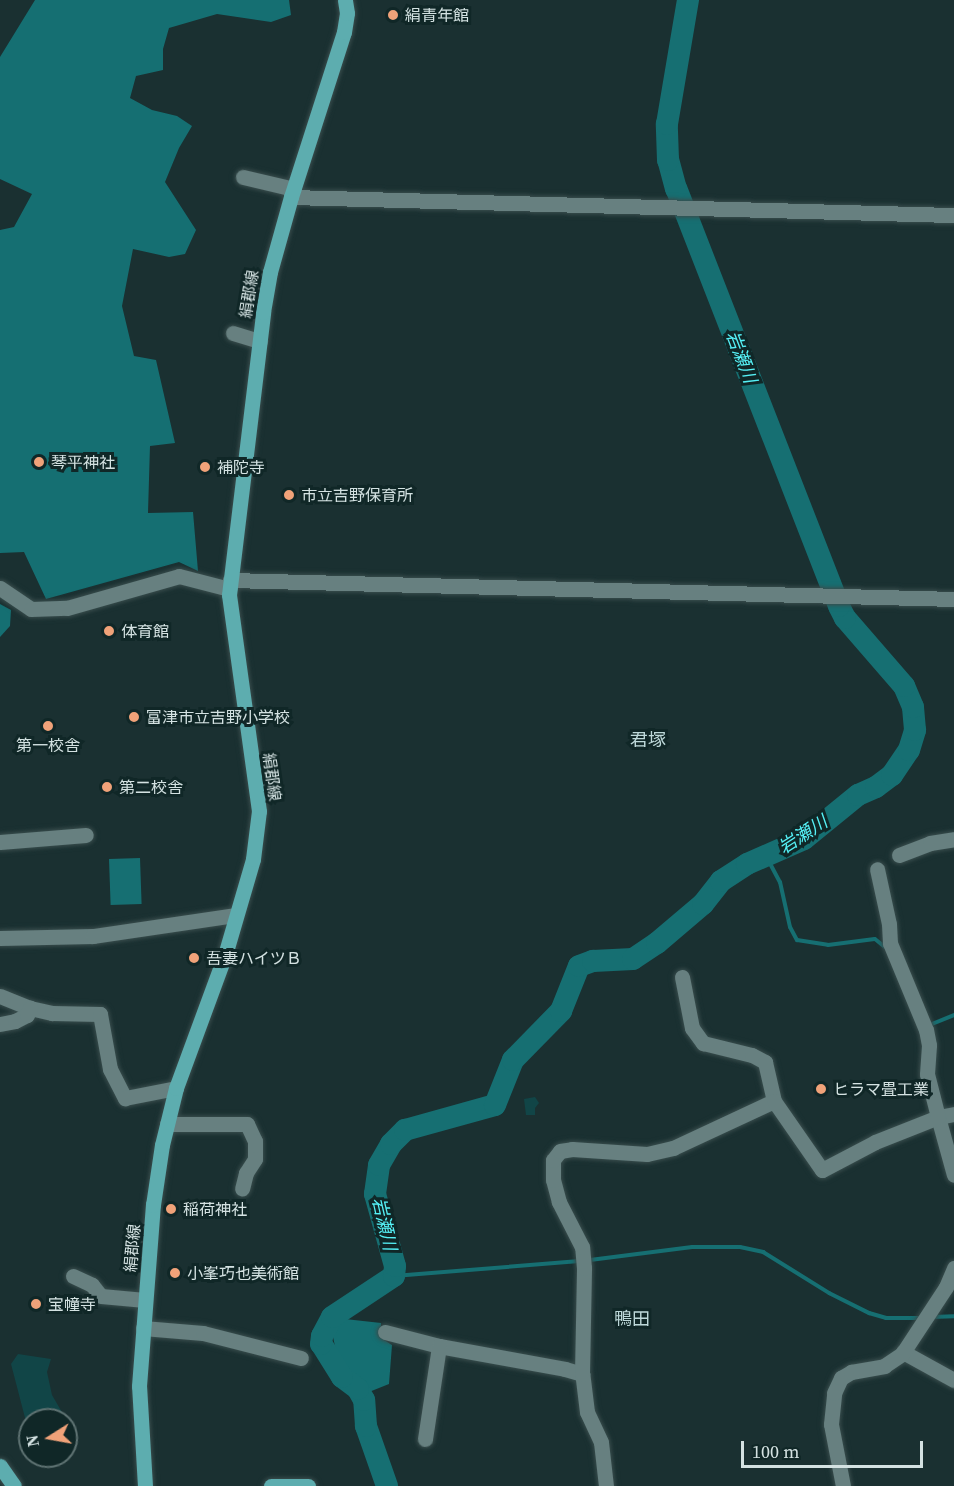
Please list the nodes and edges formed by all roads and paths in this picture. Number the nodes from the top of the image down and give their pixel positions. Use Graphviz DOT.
graph roads {
  1 [pos="345,0"];
  2 [pos="243,177"];
  3 [pos="293,193"];
  4 [pos="954,215"];
  5 [pos="233,333"];
  6 [pos="260,341"];
  7 [pos="230,585"];
  8 [pos="0,588"];
  9 [pos="954,599"];
  10 [pos="86,835"];
  11 [pos="954,839"];
  12 [pos="0,842"];
  13 [pos="899,855"];
  14 [pos="877,869"];
  15 [pos="235,915"];
  16 [pos="0,938"];
  17 [pos="682,977"];
  18 [pos="0,996"];
  19 [pos="30,1008"];
  20 [pos="0,1024"];
  21 [pos="176,1088"];
  22 [pos="774,1101"];
  23 [pos="954,1114"];
  24 [pos="938,1117"];
  25 [pos="167,1124"];
  26 [pos="954,1175"];
  27 [pos="243,1189"];
  28 [pos="954,1268"];
  29 [pos="73,1276"];
  30 [pos="145,1300"];
  31 [pos="143,1328"];
  32 [pos="385,1332"];
  33 [pos="439,1346"];
  34 [pos="903,1352"];
  35 [pos="301,1358"];
  36 [pos="582,1374"];
  37 [pos="954,1380"];
  38 [pos="425,1439"];
  39 [pos="0,1466"];
  40 [pos="14,1486"];
  41 [pos="145,1486"];
  42 [pos="271,1486"];
  43 [pos="308,1486"];
  44 [pos="606,1486"];
  45 [pos="843,1486"];
  1 -- 3 [label="main road, 絹郡線"];
  2 -- 3 [label="street"];
  3 -- 4 [label="street"];
  3 -- 6 [label="main road, 絹郡線"];
  5 -- 6 [label="street"];
  6 -- 7 [label="main road, 絹郡線"];
  7 -- 8 [label="street"];
  7 -- 9 [label="street"];
  7 -- 15 [label="main road, 絹郡線"];
  10 -- 12 [label="street"];
  11 -- 13 [label="street"];
  14 -- 24 [label="street"];
  15 -- 16 [label="street"];
  15 -- 21 [label="main road, 絹郡線"];
  17 -- 22 [label="street"];
  18 -- 19 [label="street"];
  19 -- 20 [label="street"];
  19 -- 21 [label="street"];
  21 -- 25 [label="main road, 絹郡線"];
  22 -- 24 [label="street"];
  22 -- 36 [label="street"];
  23 -- 24 [label="street"];
  24 -- 26 [label="street"];
  25 -- 27 [label="street"];
  25 -- 30 [label="main road, 絹郡線"];
  28 -- 34 [label="street"];
  29 -- 30 [label="street"];
  30 -- 31 [label="main road, 絹郡線"];
  31 -- 35 [label="street"];
  31 -- 41 [label="main road, 絹郡線"];
  32 -- 33 [label="street"];
  33 -- 36 [label="street"];
  33 -- 38 [label="street"];
  34 -- 37 [label="street"];
  34 -- 45 [label="street"];
  36 -- 44 [label="street"];
  39 -- 40 [label="main road"];
  42 -- 43 [label="main road"];
}
